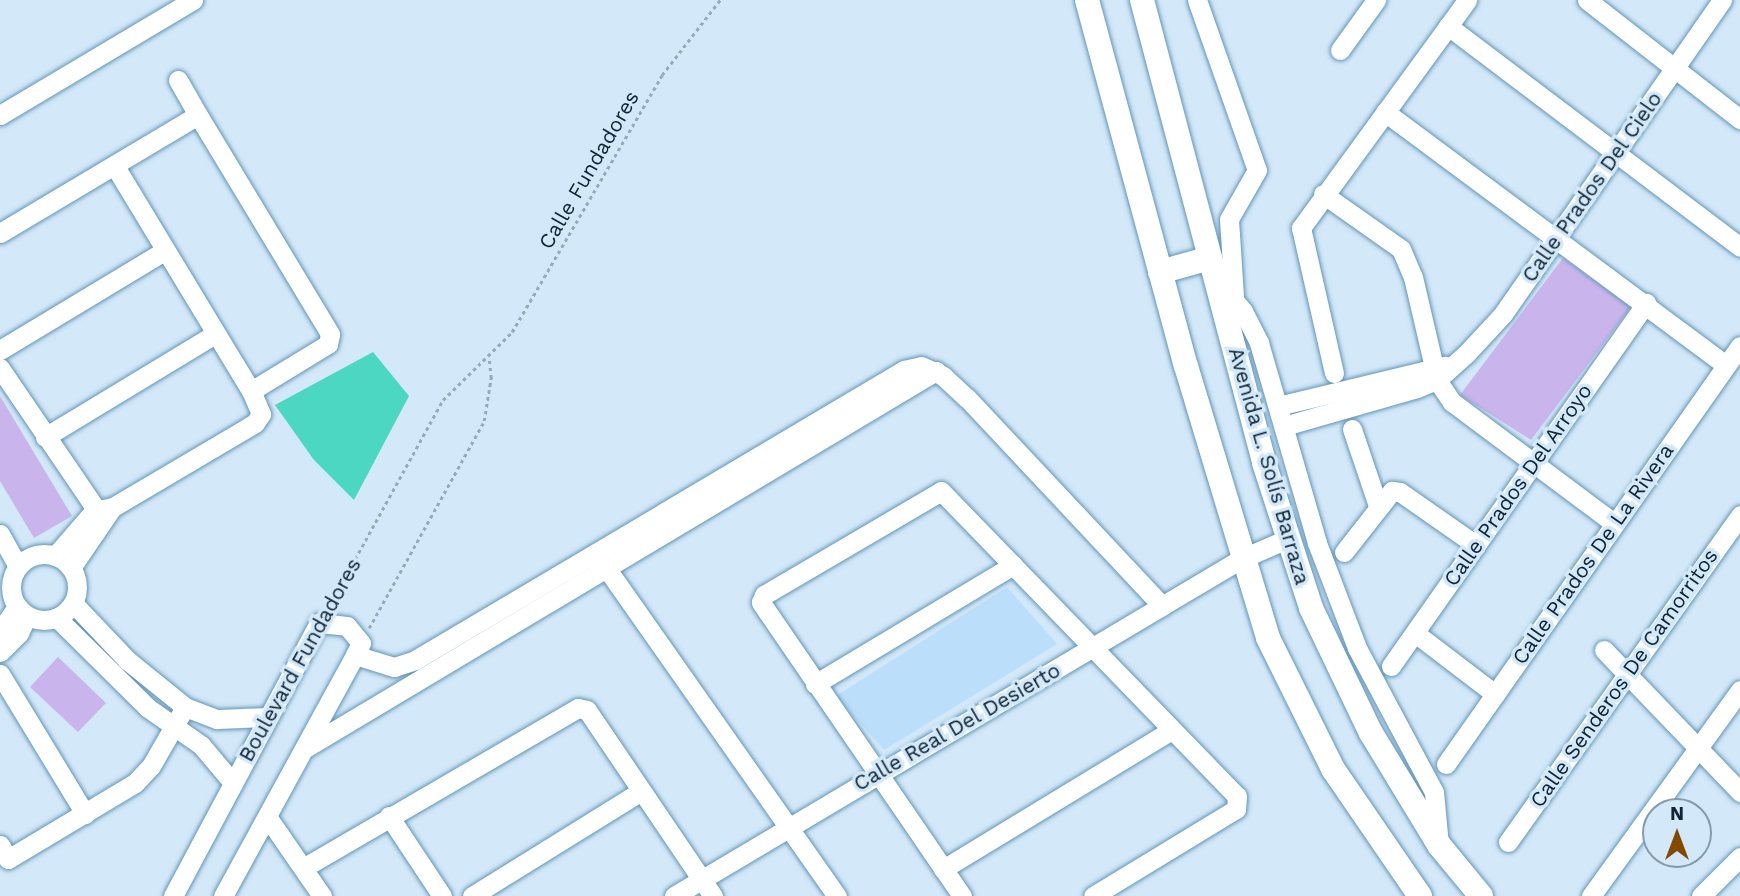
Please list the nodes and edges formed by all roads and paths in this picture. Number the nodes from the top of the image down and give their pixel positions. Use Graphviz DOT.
graph roads {
  1 [pos="193,0"];
  2 [pos="720,0"];
  3 [pos="1087,0"];
  4 [pos="1142,0"];
  5 [pos="1197,0"];
  6 [pos="1376,0"];
  7 [pos="1466,0"];
  8 [pos="1587,0"];
  9 [pos="1722,0"];
  10 [pos="1448,26"];
  11 [pos="1340,50"];
  12 [pos="1677,67"];
  13 [pos="178,80"];
  14 [pos="1384,112"];
  15 [pos="0,115"];
  16 [pos="198,116"];
  17 [pos="1740,119"];
  18 [pos="1616,153"];
  19 [pos="115,166"];
  20 [pos="1323,194"];
  21 [pos="0,233"];
  22 [pos="1556,236"];
  23 [pos="1740,247"];
  24 [pos="164,251"];
  25 [pos="1213,268"];
  26 [pos="1160,272"];
  27 [pos="1234,297"];
  28 [pos="1646,303"];
  29 [pos="215,334"];
  30 [pos="1740,346"];
  31 [pos="0,350"];
  32 [pos="489,359"];
  33 [pos="1726,365"];
  34 [pos="0,368"];
  35 [pos="936,371"];
  36 [pos="1435,372"];
  37 [pos="1334,373"];
  38 [pos="251,391"];
  39 [pos="1278,406"];
  40 [pos="429,424"];
  41 [pos="1284,426"];
  42 [pos="1352,429"];
  43 [pos="46,437"];
  44 [pos="1533,461"];
  45 [pos="1378,506"];
  46 [pos="104,513"];
  47 [pos="1740,515"];
  48 [pos="1614,523"];
  49 [pos="0,534"];
  50 [pos="1287,539"];
  51 [pos="1476,545"];
  52 [pos="596,552"];
  53 [pos="1343,552"];
  54 [pos="55,556"];
  55 [pos="1241,559"];
  56 [pos="1013,565"];
  57 [pos="19,566"];
  58 [pos="71,568"];
  59 [pos="607,569"];
  60 [pos="73,603"];
  61 [pos="1162,606"];
  62 [pos="22,611"];
  63 [pos="57,618"];
  64 [pos="319,624"];
  65 [pos="0,631"];
  66 [pos="1415,634"];
  67 [pos="1091,648"];
  68 [pos="358,649"];
  69 [pos="1604,650"];
  70 [pos="0,652"];
  71 [pos="1391,666"];
  72 [pos="0,674"];
  73 [pos="1627,674"];
  74 [pos="815,684"];
  75 [pos="1740,690"];
  76 [pos="1495,694"];
  77 [pos="185,707"];
  78 [pos="268,717"];
  79 [pos="175,725"];
  80 [pos="1170,731"];
  81 [pos="307,747"];
  82 [pos="1698,748"];
  83 [pos="1446,764"];
  84 [pos="877,774"];
  85 [pos="233,783"];
  86 [pos="640,792"];
  87 [pos="1740,792"];
  88 [pos="85,814"];
  89 [pos="389,816"];
  90 [pos="268,818"];
  91 [pos="788,826"];
  92 [pos="1508,842"];
  93 [pos="1439,845"];
  94 [pos="3,856"];
  95 [pos="1740,857"];
  96 [pos="303,869"];
  97 [pos="943,869"];
  98 [pos="708,888"];
  99 [pos="181,892"];
  100 [pos="223,896"];
  101 [pos="322,896"];
  102 [pos="442,896"];
  103 [pos="472,896"];
  104 [pos="674,896"];
  105 [pos="837,896"];
  106 [pos="962,896"];
  107 [pos="1093,896"];
  108 [pos="1420,896"];
  109 [pos="1481,896"];
  110 [pos="1591,896"];
  111 [pos="1701,896"];
  1 -- 15 [label="street"];
  2 -- 32 [label="path, Calle Fundadores"];
  3 -- 26 [label="main road"];
  4 -- 25 [label="main road, Avenida L. Solís Barraza"];
  5 -- 27 [label="street"];
  6 -- 11 [label="street"];
  7 -- 10 [label="street"];
  8 -- 12 [label="street"];
  9 -- 12 [label="street, Calle Prados Del Cielo"];
  10 -- 14 [label="street"];
  10 -- 18 [label="street"];
  12 -- 17 [label="street"];
  12 -- 18 [label="street, Calle Prados Del Cielo"];
  13 -- 16 [label="street"];
  14 -- 20 [label="street"];
  14 -- 22 [label="street"];
  16 -- 19 [label="street"];
  16 -- 38 [label="street"];
  18 -- 22 [label="street, Calle Prados Del Cielo"];
  18 -- 23 [label="street"];
  19 -- 21 [label="street"];
  19 -- 24 [label="street"];
  20 -- 36 [label="street"];
  20 -- 37 [label="street"];
  22 -- 28 [label="street"];
  22 -- 36 [label="street, Calle Prados Del Cielo"];
  24 -- 29 [label="street"];
  24 -- 31 [label="street"];
  25 -- 26 [label="main road"];
  25 -- 27 [label="street"];
  25 -- 50 [label="main road, Avenida L. Solís Barraza"];
  26 -- 55 [label="main road"];
  27 -- 39 [label="street"];
  28 -- 33 [label="street"];
  28 -- 44 [label="street, Calle Prados Del Arroyo"];
  29 -- 38 [label="street"];
  29 -- 43 [label="street"];
  30 -- 33 [label="street, Calle Prados De La Rivera"];
  32 -- 40 [label="path, Calle Fundadores"];
  32 -- 68 [label="path"];
  33 -- 48 [label="street, Calle Prados De La Rivera"];
  34 -- 43 [label="street"];
  35 -- 52 [label="street"];
  35 -- 59 [label="street"];
  35 -- 61 [label="street"];
  36 -- 39 [label="street, Calle Prados Del Cielo"];
  36 -- 41 [label="street, Calle Prados Del Cielo"];
  36 -- 44 [label="street"];
  38 -- 46 [label="street"];
  39 -- 41 [label="street"];
  40 -- 64 [label="path, Boulevard Fundadores"];
  41 -- 93 [label="street"];
  42 -- 45 [label="street"];
  43 -- 46 [label="street"];
  44 -- 48 [label="street"];
  44 -- 51 [label="street, Calle Prados Del Arroyo"];
  45 -- 51 [label="street"];
  45 -- 53 [label="street"];
  46 -- 54 [label="street"];
  46 -- 58 [label="street"];
  47 -- 73 [label="street, Calle Senderos De Camorritos"];
  48 -- 76 [label="street, Calle Prados De La Rivera"];
  49 -- 57 [label="street"];
  50 -- 55 [label="street, Calle Real Del Desierto"];
  50 -- 93 [label="main road, Avenida L. Solís Barraza"];
  51 -- 66 [label="street, Calle Prados Del Arroyo"];
  52 -- 59 [label="street"];
  52 -- 68 [label="street"];
  54 -- 57 [label="street"];
  54 -- 58 [label="street"];
  55 -- 61 [label="street, Calle Real Del Desierto"];
  55 -- 108 [label="main road"];
  56 -- 67 [label="street"];
  56 -- 74 [label="street"];
  56 -- 74 [label="street"];
  57 -- 62 [label="street"];
  58 -- 60 [label="street"];
  59 -- 81 [label="street"];
  59 -- 91 [label="street"];
  60 -- 63 [label="street"];
  60 -- 77 [label="street"];
  61 -- 67 [label="street, Calle Real Del Desierto"];
  62 -- 63 [label="street"];
  62 -- 65 [label="street"];
  62 -- 70 [label="street"];
  63 -- 79 [label="street"];
  64 -- 68 [label="street"];
  64 -- 78 [label="street, Boulevard Fundadores"];
  66 -- 71 [label="street, Calle Prados Del Arroyo"];
  66 -- 76 [label="street"];
  67 -- 80 [label="street"];
  67 -- 84 [label="street, Calle Real Del Desierto"];
  68 -- 81 [label="street"];
  69 -- 73 [label="street"];
  72 -- 88 [label="street"];
  73 -- 82 [label="street"];
  73 -- 92 [label="street, Calle Senderos De Camorritos"];
  74 -- 84 [label="street"];
  75 -- 82 [label="street"];
  76 -- 83 [label="street, Calle Prados De La Rivera"];
  77 -- 78 [label="street"];
  77 -- 79 [label="street"];
  78 -- 85 [label="street, Boulevard Fundadores"];
  79 -- 85 [label="street"];
  79 -- 88 [label="street"];
  80 -- 97 [label="street"];
  80 -- 107 [label="street"];
  81 -- 90 [label="street"];
  82 -- 87 [label="street"];
  82 -- 110 [label="street"];
  84 -- 91 [label="street, Calle Real Del Desierto"];
  84 -- 97 [label="street"];
  85 -- 99 [label="street, Boulevard Fundadores"];
  86 -- 89 [label="street"];
  86 -- 98 [label="street"];
  86 -- 103 [label="street"];
  88 -- 94 [label="street"];
  89 -- 96 [label="street"];
  89 -- 102 [label="street"];
  90 -- 96 [label="street"];
  90 -- 100 [label="street"];
  91 -- 98 [label="street, Calle Real Del Desierto"];
  91 -- 105 [label="street"];
  93 -- 109 [label="main road, Avenida L. Solís Barraza"];
  95 -- 111 [label="street"];
  96 -- 101 [label="street"];
  97 -- 106 [label="street"];
  98 -- 104 [label="street, Calle Real Del Desierto"];
}
